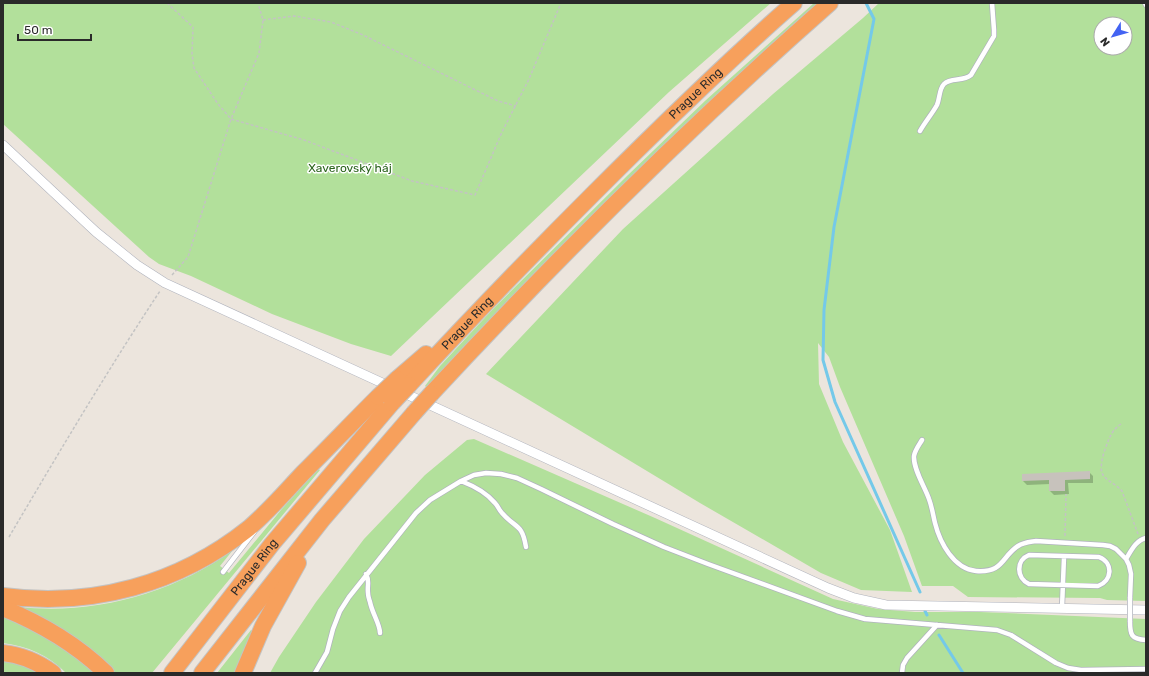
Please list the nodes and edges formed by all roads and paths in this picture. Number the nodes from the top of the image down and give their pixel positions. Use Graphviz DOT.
graph roads {
  1 [pos="167,3"];
  2 [pos="258,3"];
  3 [pos="561,3"];
  4 [pos="794,3"];
  5 [pos="830,3"];
  6 [pos="992,3"];
  7 [pos="263,20"];
  8 [pos="516,106"];
  9 [pos="231,119"];
  10 [pos="920,132"];
  11 [pos="3,145"];
  12 [pos="165,283"];
  13 [pos="385,400"];
  14 [pos="1121,424"];
  15 [pos="922,440"];
  16 [pos="461,481"];
  17 [pos="1066,494"];
  18 [pos="322,520"];
  19 [pos="261,525"];
  20 [pos="256,531"];
  21 [pos="9,537"];
  22 [pos="1146,538"];
  23 [pos="1141,540"];
  24 [pos="1064,543"];
  25 [pos="526,547"];
  26 [pos="1064,556"];
  27 [pos="1126,559"];
  28 [pos="223,572"];
  29 [pos="366,574"];
  30 [pos="1063,584"];
  31 [pos="3,596"];
  32 [pos="3,608"];
  33 [pos="1062,608"];
  34 [pos="1146,610"];
  35 [pos="937,625"];
  36 [pos="380,632"];
  37 [pos="1146,640"];
  38 [pos="3,653"];
  39 [pos="1146,669"];
  40 [pos="1136,670"];
  41 [pos="53,673"];
  42 [pos="106,673"];
  43 [pos="172,673"];
  44 [pos="202,673"];
  45 [pos="243,673"];
  46 [pos="314,673"];
  47 [pos="902,673"];
  48 [pos="1132,673"];
  1 -- 9 [label="path"];
  2 -- 7 [label="path"];
  3 -- 8 [label="path"];
  4 -- 13 [label="highway, Prague Ring, bridge"];
  5 -- 18 [label="highway, Prague Ring, bridge"];
  6 -- 10 [label="lane"];
  7 -- 8 [label="path"];
  7 -- 9 [label="path"];
  8 -- 9 [label="path"];
  9 -- 12 [label="path"];
  11 -- 12 [label="street"];
  12 -- 21 [label="path"];
  12 -- 33 [label="street"];
  13 -- 19 [label="lane"];
  13 -- 31 [label="highway"];
  13 -- 43 [label="highway, Prague Ring"];
  14 -- 23 [label="path"];
  15 -- 24 [label="lane"];
  16 -- 25 [label="lane"];
  16 -- 29 [label="lane"];
  16 -- 35 [label="lane"];
  17 -- 24 [label="path"];
  18 -- 44 [label="highway, Prague Ring"];
  18 -- 45 [label="highway"];
  20 -- 28 [label="lane"];
  22 -- 23 [label="lane"];
  23 -- 27 [label="lane"];
  24 -- 27 [label="lane"];
  26 -- 30 [label="lane"];
  26 -- 30 [label="lane"];
  26 -- 30 [label="lane"];
  27 -- 37 [label="lane, bridge"];
  29 -- 36 [label="lane"];
  29 -- 46 [label="lane"];
  30 -- 33 [label="lane"];
  32 -- 42 [label="highway"];
  33 -- 34 [label="street"];
  35 -- 40 [label="lane"];
  35 -- 47 [label="lane"];
  38 -- 41 [label="highway"];
  39 -- 40 [label="lane"];
  40 -- 48 [label="lane"];
}
